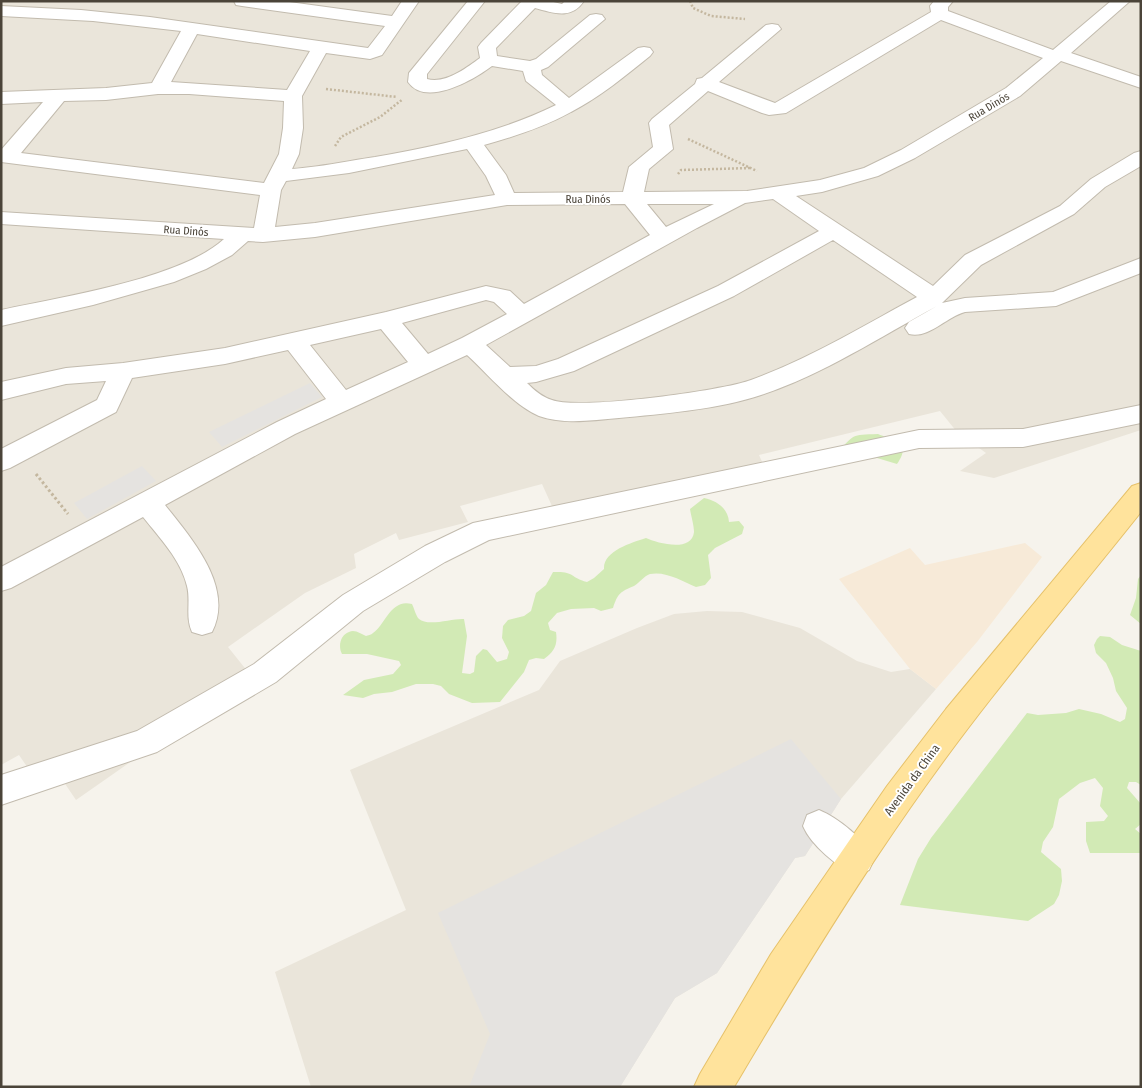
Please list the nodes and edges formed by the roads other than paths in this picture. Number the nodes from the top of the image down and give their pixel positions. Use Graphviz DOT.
graph roads {
  1 [pos="242,1"];
  2 [pos="411,1"];
  3 [pos="477,1"];
  4 [pos="576,1"];
  5 [pos="1122,1"];
  6 [pos="531,2"];
  7 [pos="55,7"];
  8 [pos="943,7"];
  9 [pos="1,11"];
  10 [pos="596,19"];
  11 [pos="397,22"];
  12 [pos="192,27"];
  13 [pos="772,29"];
  14 [pos="321,47"];
  15 [pos="644,52"];
  16 [pos="1058,56"];
  17 [pos="489,60"];
  18 [pos="531,67"];
  19 [pos="1141,82"];
  20 [pos="704,83"];
  21 [pos="158,88"];
  22 [pos="59,96"];
  23 [pos="293,96"];
  24 [pos="1,98"];
  25 [pos="568,106"];
  26 [pos="472,143"];
  27 [pos="4,156"];
  28 [pos="1141,157"];
  29 [pos="274,183"];
  30 [pos="789,192"];
  31 [pos="746,197"];
  32 [pos="506,199"];
  33 [pos="632,199"];
  34 [pos="1,218"];
  35 [pos="834,231"];
  36 [pos="252,235"];
  37 [pos="663,237"];
  38 [pos="1141,265"];
  39 [pos="934,298"];
  40 [pos="64,304"];
  41 [pos="1,308"];
  42 [pos="522,316"];
  43 [pos="1,318"];
  44 [pos="386,320"];
  45 [pos="293,340"];
  46 [pos="470,344"];
  47 [pos="816,360"];
  48 [pos="424,365"];
  49 [pos="123,371"];
  50 [pos="505,376"];
  51 [pos="1,391"];
  52 [pos="342,402"];
  53 [pos="1141,414"];
  54 [pos="9,457"];
  55 [pos="1141,493"];
  56 [pos="147,502"];
  57 [pos="1,580"];
  58 [pos="202,623"];
  59 [pos="1,790"];
  60 [pos="819,826"];
  61 [pos="857,859"];
  62 [pos="713,1087"];
  1 -- 11 [label="street"];
  2 -- 11 [label="street"];
  3 -- 17 [label="street"];
  4 -- 6 [label="street"];
  5 -- 16 [label="street, Rua Dinós"];
  6 -- 17 [label="street"];
  7 -- 9 [label="street"];
  7 -- 12 [label="street"];
  8 -- 16 [label="street"];
  8 -- 20 [label="street"];
  10 -- 18 [label="street"];
  11 -- 14 [label="street"];
  12 -- 14 [label="street"];
  12 -- 21 [label="street"];
  13 -- 20 [label="street"];
  14 -- 23 [label="street"];
  15 -- 25 [label="street"];
  16 -- 19 [label="street"];
  16 -- 30 [label="street, Rua Dinós"];
  17 -- 18 [label="street"];
  18 -- 25 [label="street"];
  20 -- 33 [label="street"];
  21 -- 22 [label="street"];
  21 -- 23 [label="street"];
  22 -- 24 [label="street"];
  22 -- 27 [label="street"];
  23 -- 29 [label="street"];
  25 -- 26 [label="street"];
  26 -- 29 [label="street"];
  26 -- 32 [label="street"];
  27 -- 29 [label="street"];
  28 -- 39 [label="street"];
  29 -- 36 [label="street"];
  30 -- 31 [label="street, Rua Dinós"];
  30 -- 35 [label="street"];
  31 -- 33 [label="street, Rua Dinós"];
  31 -- 37 [label="street"];
  32 -- 33 [label="street, Rua Dinós"];
  32 -- 36 [label="street, Rua Dinós"];
  33 -- 37 [label="street"];
  34 -- 36 [label="street, Rua Dinós"];
  35 -- 39 [label="street"];
  35 -- 50 [label="street"];
  36 -- 40 [label="street"];
  37 -- 42 [label="street"];
  38 -- 47 [label="street"];
  39 -- 47 [label="street"];
  40 -- 41 [label="street"];
  40 -- 43 [label="street"];
  42 -- 44 [label="street"];
  42 -- 46 [label="street"];
  44 -- 45 [label="street"];
  44 -- 48 [label="street"];
  45 -- 49 [label="street"];
  45 -- 52 [label="street"];
  46 -- 48 [label="street"];
  46 -- 50 [label="street"];
  47 -- 50 [label="street"];
  48 -- 52 [label="street"];
  49 -- 51 [label="street"];
  49 -- 54 [label="street"];
  52 -- 56 [label="street"];
  53 -- 59 [label="street"];
  55 -- 61 [label="main road, Avenida da China"];
  56 -- 57 [label="street"];
  56 -- 58 [label="street"];
  60 -- 61 [label="street"];
  61 -- 62 [label="main road, Avenida da China"];
}
